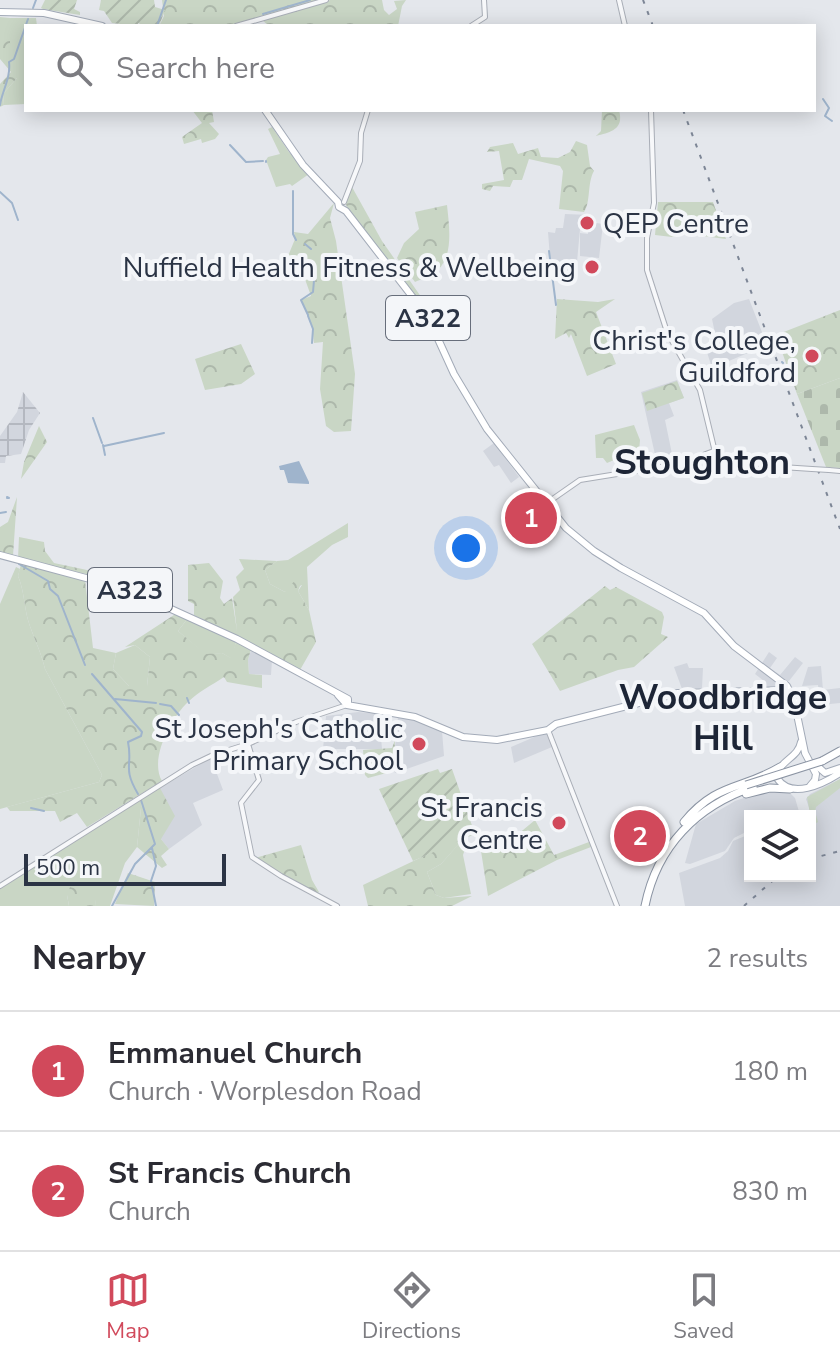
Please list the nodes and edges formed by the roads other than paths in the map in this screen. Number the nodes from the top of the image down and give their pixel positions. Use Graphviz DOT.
graph roads {
  1 [pos="326,0"];
  2 [pos="484,0"];
  3 [pos="619,0"];
  4 [pos="0,12"];
  5 [pos="92,24"];
  6 [pos="243,24"];
  7 [pos="474,24"];
  8 [pos="625,24"];
  9 [pos="266,112"];
  10 [pos="367,112"];
  11 [pos="651,112"];
  12 [pos="342,204"];
  13 [pos="715,452"];
  14 [pos="840,471"];
  15 [pos="545,504"];
  16 [pos="0,555"];
  17 [pos="772,674"];
  18 [pos="778,681"];
  19 [pos="787,690"];
  20 [pos="772,692"];
  21 [pos="799,692"];
  22 [pos="794,700"];
  23 [pos="346,703"];
  24 [pos="794,712"];
  25 [pos="548,730"];
  26 [pos="805,743"];
  27 [pos="248,744"];
  28 [pos="840,753"];
  29 [pos="793,756"];
  30 [pos="807,756"];
  31 [pos="780,767"];
  32 [pos="814,769"];
  33 [pos="840,770"];
  34 [pos="750,786"];
  35 [pos="810,786"];
  36 [pos="790,789"];
  37 [pos="683,824"];
  38 [pos="666,851"];
  39 [pos="0,886"];
  40 [pos="337,906"];
  41 [pos="617,906"];
  42 [pos="643,906"];
  1 -- 6 [label="street"];
  2 -- 7 [label="street"];
  3 -- 8 [label="street"];
  4 -- 5 [label="main road"];
  9 -- 12 [label="main road, A322"];
  10 -- 12 [label="street"];
  11 -- 13 [label="street"];
  12 -- 15 [label="main road, A322"];
  13 -- 14 [label="street, bridge"];
  13 -- 15 [label="street"];
  15 -- 17 [label="main road, A322"];
  16 -- 23 [label="main road, A323"];
  17 -- 18 [label="main road"];
  17 -- 19 [label="main road"];
  18 -- 19 [label="main road"];
  18 -- 20 [label="main road"];
  19 -- 20 [label="main road"];
  19 -- 22 [label="main road"];
  19 -- 24 [label="main road"];
  20 -- 24 [label="main road"];
  20 -- 25 [label="main road, A323"];
  21 -- 22 [label="main road"];
  22 -- 26 [label="main road"];
  23 -- 25 [label="main road, A323"];
  23 -- 27 [label="street"];
  24 -- 29 [label="main road"];
  25 -- 41 [label="street"];
  26 -- 30 [label="main road"];
  26 -- 33 [label="main road"];
  27 -- 39 [label="street"];
  27 -- 40 [label="street"];
  28 -- 34 [label="highway, bridge"];
  29 -- 30 [label="main road"];
  29 -- 31 [label="main road"];
  30 -- 32 [label="main road"];
  31 -- 36 [label="main road"];
  31 -- 37 [label="highway"];
  32 -- 33 [label="main road"];
  32 -- 35 [label="main road"];
  33 -- 35 [label="main road"];
  34 -- 37 [label="highway"];
  34 -- 38 [label="highway"];
  35 -- 36 [label="main road"];
  36 -- 38 [label="highway"];
  37 -- 42 [label="highway"];
  38 -- 42 [label="highway"];
}
